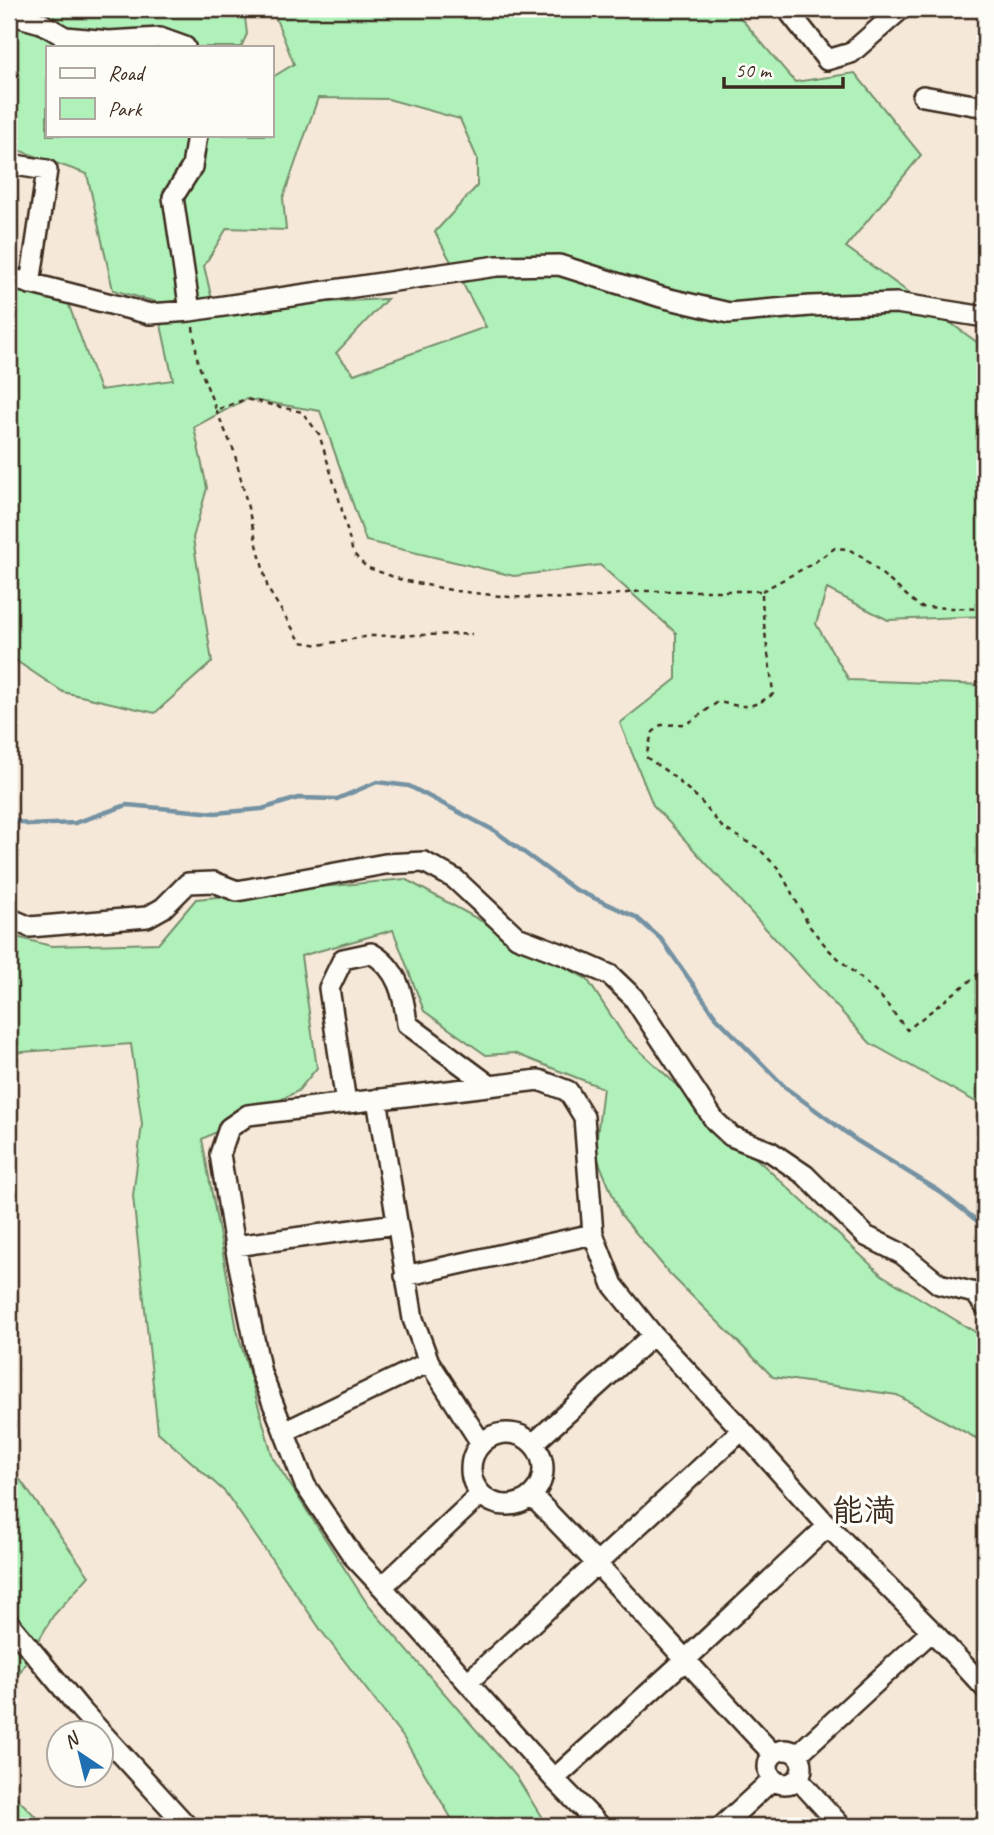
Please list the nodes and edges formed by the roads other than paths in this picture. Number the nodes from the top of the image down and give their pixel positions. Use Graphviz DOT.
graph roads {
  1 [pos="14,9"];
  2 [pos="787,9"];
  3 [pos="901,9"];
  4 [pos="181,46"];
  5 [pos="923,96"];
  6 [pos="985,107"];
  7 [pos="197,136"];
  8 [pos="9,164"];
  9 [pos="9,278"];
  10 [pos="30,284"];
  11 [pos="190,312"];
  12 [pos="985,317"];
  13 [pos="9,918"];
  14 [pos="489,1086"];
  15 [pos="377,1099"];
  16 [pos="346,1103"];
  17 [pos="396,1224"];
  18 [pos="593,1234"];
  19 [pos="235,1246"];
  20 [pos="405,1276"];
  21 [pos="985,1306"];
  22 [pos="653,1335"];
  23 [pos="429,1362"];
  24 [pos="742,1430"];
  25 [pos="284,1432"];
  26 [pos="481,1443"];
  27 [pos="533,1444"];
  28 [pos="480,1495"];
  29 [pos="532,1496"];
  30 [pos="828,1527"];
  31 [pos="598,1563"];
  32 [pos="382,1587"];
  33 [pos="9,1623"];
  34 [pos="932,1631"];
  35 [pos="684,1661"];
  36 [pos="468,1682"];
  37 [pos="985,1688"];
  38 [pos="798,1754"];
  39 [pos="773,1755"];
  40 [pos="554,1779"];
  41 [pos="773,1779"];
  42 [pos="798,1779"];
  43 [pos="187,1826"];
  44 [pos="600,1826"];
  45 [pos="722,1826"];
  46 [pos="841,1826"];
  1 -- 4 [label="street"];
  2 -- 3 [label="street"];
  5 -- 6 [label="street"];
  7 -- 11 [label="street"];
  8 -- 10 [label="street"];
  9 -- 10 [label="street"];
  10 -- 11 [label="street"];
  11 -- 12 [label="street"];
  13 -- 21 [label="street"];
  14 -- 15 [label="street"];
  14 -- 16 [label="street"];
  14 -- 18 [label="street"];
  15 -- 16 [label="street"];
  15 -- 17 [label="street"];
  16 -- 19 [label="street"];
  17 -- 19 [label="street"];
  17 -- 20 [label="street"];
  18 -- 20 [label="street"];
  18 -- 22 [label="street"];
  19 -- 25 [label="street"];
  20 -- 23 [label="street"];
  22 -- 24 [label="street"];
  22 -- 27 [label="street"];
  23 -- 25 [label="street"];
  23 -- 26 [label="street"];
  24 -- 30 [label="street"];
  24 -- 31 [label="street"];
  25 -- 32 [label="street"];
  26 -- 27 [label="street"];
  26 -- 28 [label="street"];
  27 -- 29 [label="street"];
  28 -- 29 [label="street"];
  28 -- 32 [label="street"];
  29 -- 31 [label="street"];
  30 -- 34 [label="street"];
  30 -- 35 [label="street"];
  31 -- 35 [label="street"];
  31 -- 36 [label="street"];
  32 -- 36 [label="street"];
  33 -- 43 [label="street"];
  34 -- 37 [label="street"];
  34 -- 38 [label="street"];
  35 -- 39 [label="street"];
  35 -- 40 [label="street"];
  36 -- 40 [label="street"];
  38 -- 39 [label="street"];
  38 -- 42 [label="street"];
  39 -- 41 [label="street"];
  40 -- 44 [label="street"];
  41 -- 42 [label="street"];
  41 -- 45 [label="street"];
  42 -- 46 [label="street"];
}
